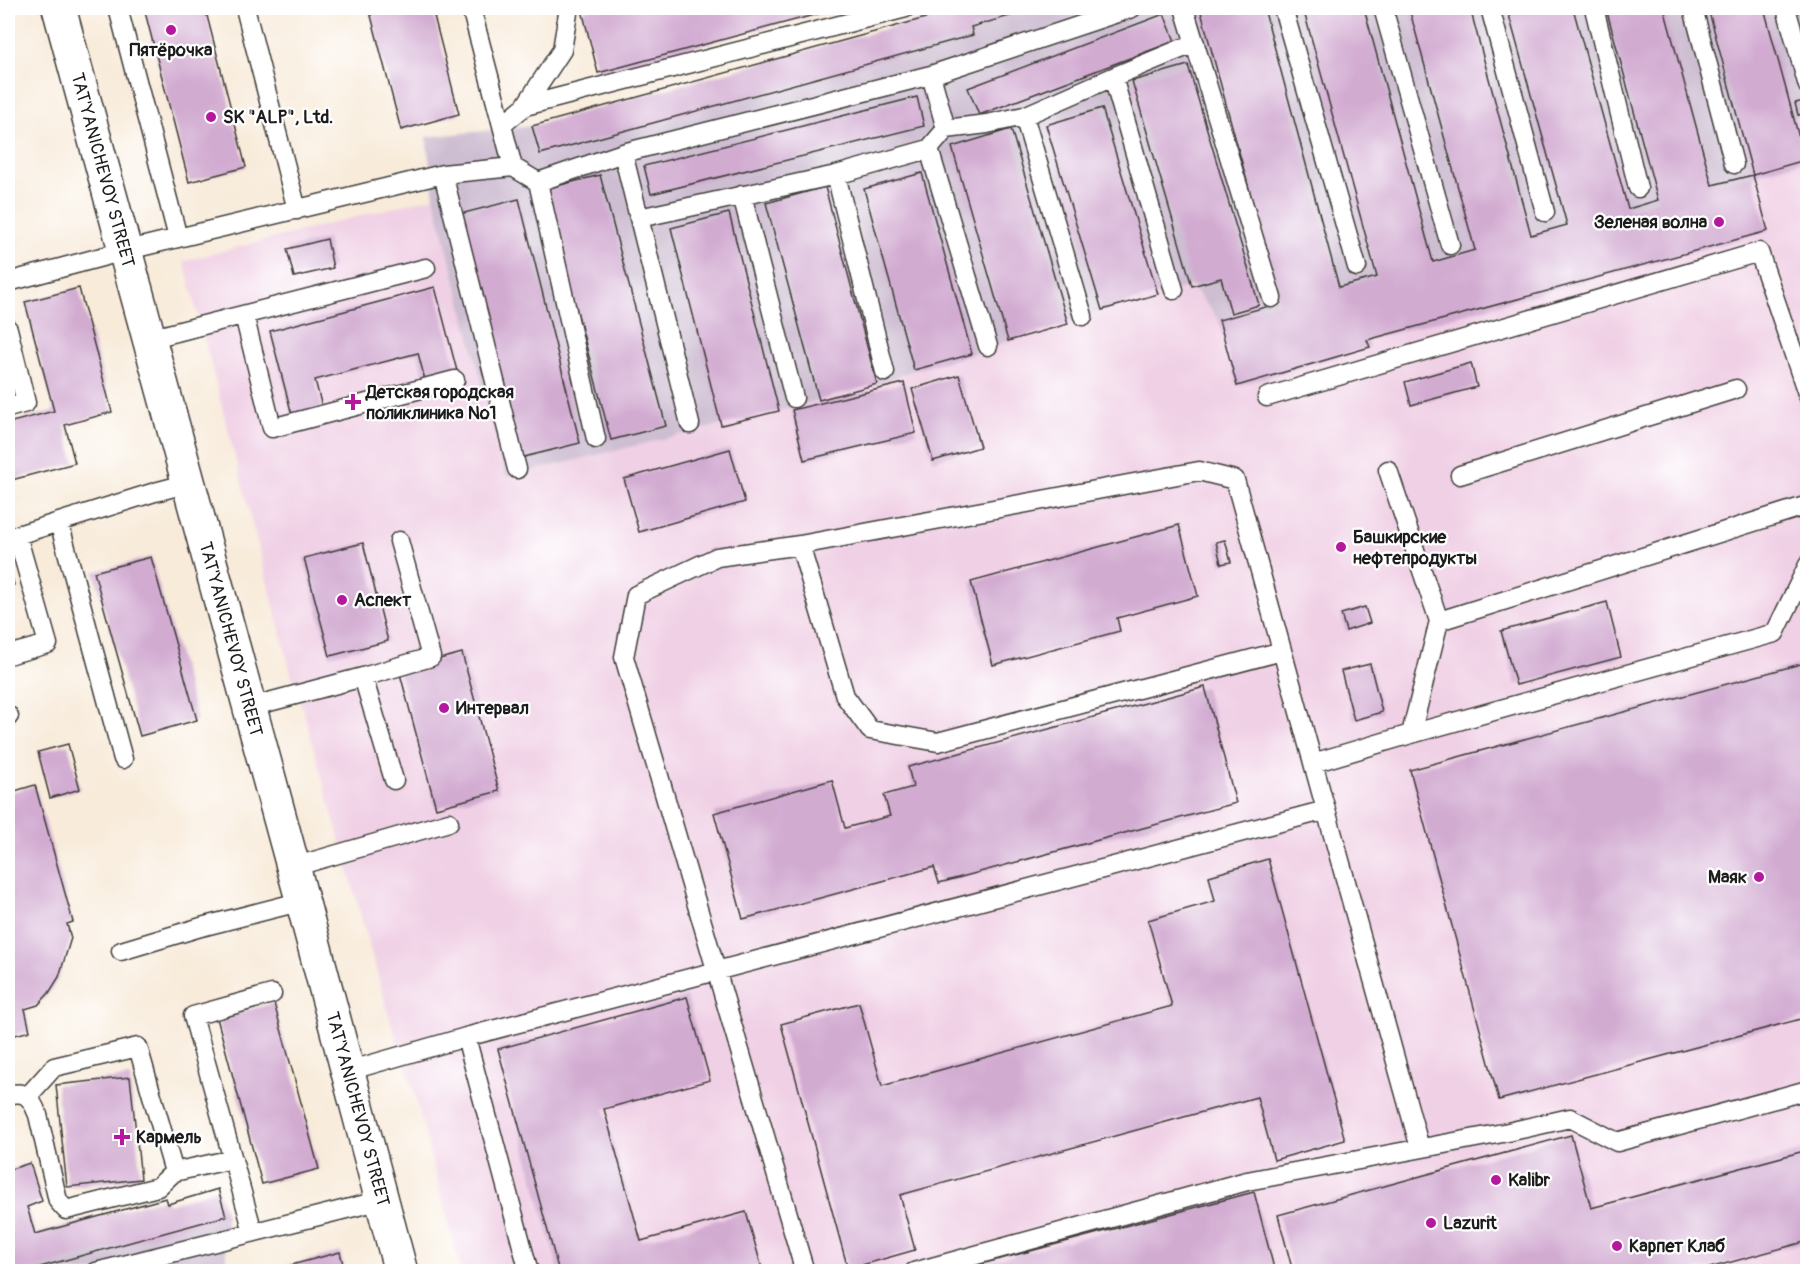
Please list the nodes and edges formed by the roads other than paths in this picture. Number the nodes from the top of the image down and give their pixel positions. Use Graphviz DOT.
graph roads {
  1 [pos="59,8"];
  2 [pos="118,8"];
  3 [pos="245,8"];
  4 [pos="471,8"];
  5 [pos="567,8"];
  6 [pos="906,8"];
  7 [pos="1132,8"];
  8 [pos="1185,8"];
  9 [pos="1283,8"];
  10 [pos="1383,8"];
  11 [pos="1490,8"];
  12 [pos="1594,8"];
  13 [pos="1693,8"];
  14 [pos="1786,8"];
  15 [pos="1195,43"];
  16 [pos="931,75"];
  17 [pos="1113,76"];
  18 [pos="1808,86"];
  19 [pos="525,106"];
  20 [pos="1024,116"];
  21 [pos="502,125"];
  22 [pos="946,129"];
  23 [pos="929,149"];
  24 [pos="622,153"];
  25 [pos="1734,164"];
  26 [pos="513,166"];
  27 [pos="443,174"];
  28 [pos="836,175"];
  29 [pos="538,182"];
  30 [pos="1638,188"];
  31 [pos="742,195"];
  32 [pos="297,210"];
  33 [pos="1545,212"];
  34 [pos="639,218"];
  35 [pos="178,238"];
  36 [pos="1450,245"];
  37 [pos="124,251"];
  38 [pos="1357,267"];
  39 [pos="426,268"];
  40 [pos="8,282"];
  41 [pos="1174,290"];
  42 [pos="1272,298"];
  43 [pos="244,315"];
  44 [pos="1083,316"];
  45 [pos="8,329"];
  46 [pos="149,339"];
  47 [pos="988,346"];
  48 [pos="885,372"];
  49 [pos="454,380"];
  50 [pos="1736,389"];
  51 [pos="1808,396"];
  52 [pos="1267,397"];
  53 [pos="794,398"];
  54 [pos="8,408"];
  55 [pos="690,424"];
  56 [pos="596,440"];
  57 [pos="517,469"];
  58 [pos="1388,470"];
  59 [pos="1460,475"];
  60 [pos="189,483"];
  61 [pos="1808,505"];
  62 [pos="59,522"];
  63 [pos="12,536"];
  64 [pos="399,541"];
  65 [pos="800,545"];
  66 [pos="1808,565"];
  67 [pos="1439,621"];
  68 [pos="1282,651"];
  69 [pos="8,655"];
  70 [pos="363,677"];
  71 [pos="250,707"];
  72 [pos="1411,734"];
  73 [pos="123,759"];
  74 [pos="1313,764"];
  75 [pos="394,780"];
  76 [pos="1326,810"];
  77 [pos="449,822"];
  78 [pos="293,867"];
  79 [pos="303,901"];
  80 [pos="120,951"];
  81 [pos="716,971"];
  82 [pos="272,994"];
  83 [pos="466,1037"];
  84 [pos="348,1071"];
  85 [pos="1808,1090"];
  86 [pos="8,1095"];
  87 [pos="28,1096"];
  88 [pos="1420,1148"];
  89 [pos="233,1159"];
  90 [pos="174,1172"];
  91 [pos="382,1200"];
  92 [pos="254,1232"];
  93 [pos="96,1272"];
  94 [pos="401,1272"];
  95 [pos="529,1272"];
  96 [pos="805,1272"];
  97 [pos="914,1272"];
  1 -- 37 [label="street, TAT'YANICHEVOY STREET"];
  2 -- 35 [label="lane"];
  3 -- 32 [label="lane"];
  4 -- 21 [label="lane"];
  5 -- 19 [label="lane"];
  6 -- 19 [label="lane"];
  7 -- 16 [label="lane"];
  8 -- 15 [label="lane"];
  9 -- 38 [label="lane"];
  10 -- 36 [label="lane"];
  11 -- 33 [label="lane"];
  12 -- 30 [label="lane"];
  13 -- 25 [label="lane"];
  14 -- 18 [label="lane"];
  15 -- 17 [label="lane"];
  15 -- 42 [label="lane"];
  16 -- 22 [label="lane"];
  16 -- 24 [label="lane"];
  17 -- 20 [label="lane"];
  17 -- 41 [label="lane"];
  19 -- 21 [label="lane"];
  20 -- 22 [label="lane"];
  20 -- 44 [label="lane"];
  21 -- 26 [label="lane"];
  22 -- 23 [label="lane"];
  23 -- 28 [label="lane"];
  23 -- 47 [label="lane"];
  24 -- 29 [label="lane"];
  24 -- 34 [label="lane"];
  26 -- 27 [label="lane"];
  26 -- 29 [label="lane"];
  27 -- 32 [label="lane"];
  27 -- 57 [label="lane"];
  28 -- 31 [label="lane"];
  28 -- 48 [label="lane"];
  29 -- 56 [label="lane"];
  31 -- 34 [label="lane"];
  31 -- 53 [label="lane"];
  32 -- 35 [label="lane"];
  34 -- 55 [label="lane"];
  35 -- 37 [label="lane"];
  37 -- 40 [label="lane"];
  37 -- 46 [label="street, TAT'YANICHEVOY STREET"];
  39 -- 43 [label="lane"];
  43 -- 46 [label="lane"];
  43 -- 49 [label="lane"];
  45 -- 54 [label="lane"];
  46 -- 60 [label="street, TAT'YANICHEVOY STREET"];
  50 -- 59 [label="lane"];
  51 -- 52 [label="lane"];
  58 -- 67 [label="lane"];
  60 -- 62 [label="lane"];
  60 -- 71 [label="street, TAT'YANICHEVOY STREET"];
  61 -- 67 [label="lane"];
  62 -- 63 [label="lane"];
  62 -- 73 [label="lane"];
  63 -- 69 [label="lane"];
  64 -- 70 [label="lane"];
  65 -- 68 [label="lane"];
  65 -- 68 [label="lane"];
  65 -- 81 [label="lane"];
  66 -- 72 [label="lane"];
  67 -- 72 [label="lane"];
  68 -- 74 [label="lane"];
  70 -- 71 [label="lane"];
  70 -- 75 [label="lane"];
  71 -- 78 [label="street, TAT'YANICHEVOY STREET"];
  72 -- 74 [label="lane"];
  74 -- 76 [label="lane"];
  76 -- 81 [label="lane"];
  76 -- 88 [label="lane"];
  77 -- 78 [label="lane"];
  78 -- 79 [label="street, TAT'YANICHEVOY STREET"];
  79 -- 80 [label="lane"];
  79 -- 84 [label="street, TAT'YANICHEVOY STREET"];
  81 -- 83 [label="lane"];
  81 -- 96 [label="lane"];
  82 -- 89 [label="lane"];
  83 -- 84 [label="lane"];
  83 -- 95 [label="lane"];
  84 -- 91 [label="street, TAT'YANICHEVOY STREET"];
  85 -- 88 [label="lane"];
  86 -- 87 [label="lane"];
  87 -- 90 [label="lane"];
  87 -- 90 [label="lane"];
  88 -- 97 [label="lane"];
  89 -- 90 [label="lane"];
  89 -- 92 [label="lane"];
  91 -- 92 [label="lane"];
  91 -- 94 [label="street, TAT'YANICHEVOY STREET"];
  92 -- 93 [label="lane"];
}
